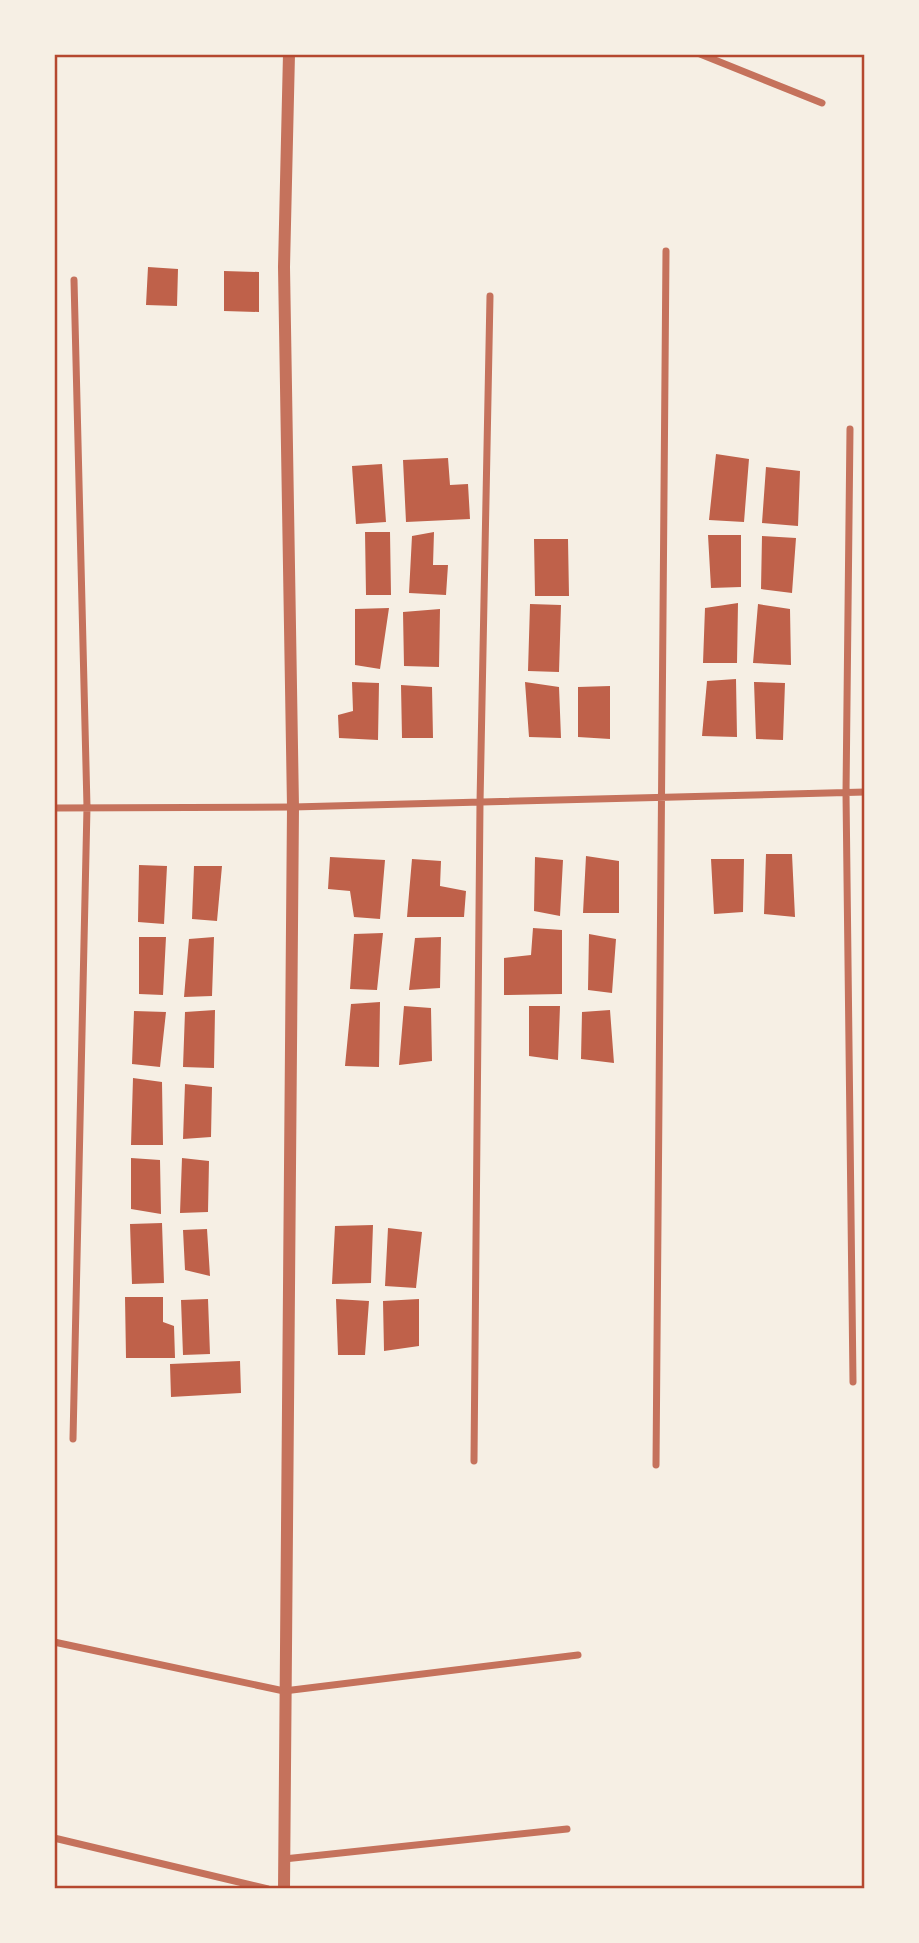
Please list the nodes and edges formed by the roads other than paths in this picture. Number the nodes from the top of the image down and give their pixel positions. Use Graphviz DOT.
graph roads {
  1 [pos="289,54"];
  2 [pos="700,54"];
  3 [pos="822,103"];
  4 [pos="666,251"];
  5 [pos="74,280"];
  6 [pos="490,296"];
  7 [pos="850,429"];
  8 [pos="865,792"];
  9 [pos="846,793"];
  10 [pos="660,798"];
  11 [pos="480,803"];
  12 [pos="87,807"];
  13 [pos="293,807"];
  14 [pos="54,808"];
  15 [pos="853,1382"];
  16 [pos="73,1439"];
  17 [pos="474,1461"];
  18 [pos="656,1465"];
  19 [pos="54,1642"];
  20 [pos="578,1655"];
  21 [pos="284,1691"];
  22 [pos="567,1829"];
  23 [pos="54,1838"];
  24 [pos="285,1860"];
  25 [pos="268,1889"];
  26 [pos="284,1889"];
  1 -- 13 [label="street"];
  2 -- 3 [label="street"];
  4 -- 10 [label="street"];
  5 -- 12 [label="street"];
  6 -- 11 [label="street"];
  7 -- 9 [label="street"];
  8 -- 9 [label="street"];
  9 -- 10 [label="street"];
  9 -- 15 [label="street"];
  10 -- 11 [label="street"];
  10 -- 18 [label="street"];
  11 -- 13 [label="street"];
  11 -- 17 [label="street"];
  12 -- 13 [label="street"];
  12 -- 14 [label="street"];
  12 -- 16 [label="street"];
  13 -- 21 [label="street"];
  19 -- 21 [label="street"];
  20 -- 21 [label="street"];
  21 -- 24 [label="street"];
  22 -- 24 [label="street"];
  23 -- 25 [label="street"];
  24 -- 26 [label="street"];
}
